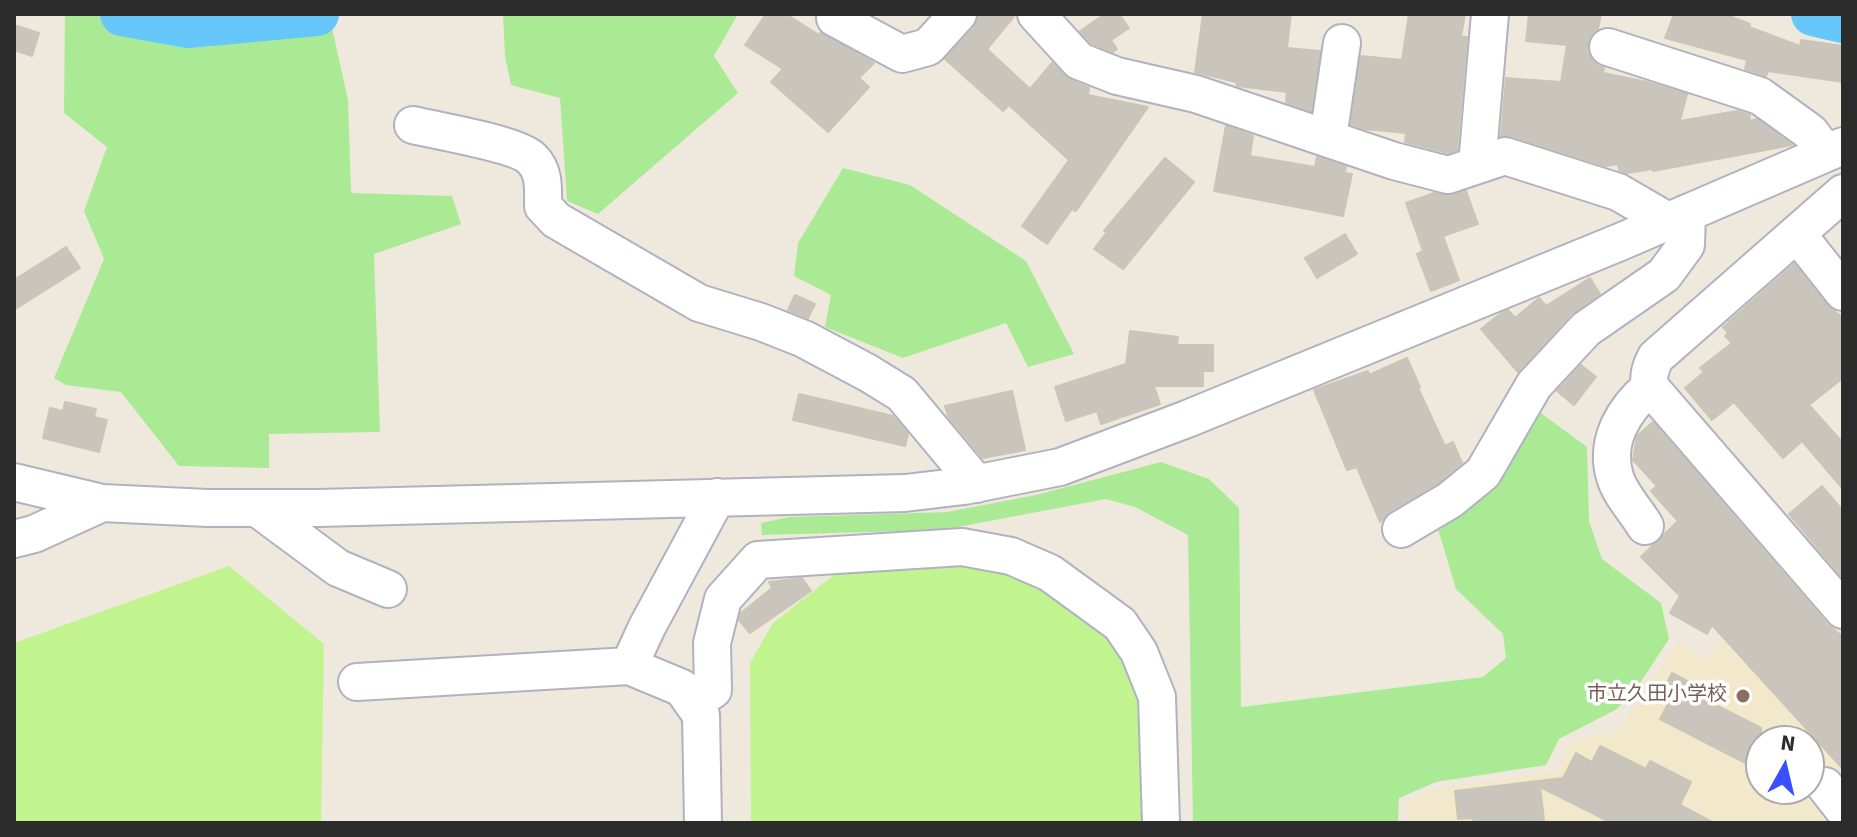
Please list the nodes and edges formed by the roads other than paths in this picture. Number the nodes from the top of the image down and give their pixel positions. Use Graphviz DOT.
graph roads {
  1 [pos="958,14"];
  2 [pos="1036,14"];
  3 [pos="1490,14"];
  4 [pos="835,18"];
  5 [pos="1342,43"];
  6 [pos="1608,47"];
  7 [pos="413,125"];
  8 [pos="1328,138"];
  9 [pos="1835,149"];
  10 [pos="1477,165"];
  11 [pos="1843,193"];
  12 [pos="1678,217"];
  13 [pos="1798,235"];
  14 [pos="1843,292"];
  15 [pos="1650,387"];
  16 [pos="14,482"];
  17 [pos="977,484"];
  18 [pos="717,497"];
  19 [pos="102,503"];
  20 [pos="257,508"];
  21 [pos="1645,526"];
  22 [pos="1401,529"];
  23 [pos="14,539"];
  24 [pos="388,589"];
  25 [pos="1843,610"];
  26 [pos="629,666"];
  27 [pos="357,682"];
  28 [pos="693,703"];
  29 [pos="703,823"];
  30 [pos="1161,823"];
  1 -- 4 [label="street"];
  2 -- 8 [label="street"];
  3 -- 10 [label="street"];
  5 -- 8 [label="street"];
  6 -- 9 [label="street"];
  7 -- 17 [label="street"];
  8 -- 10 [label="street"];
  9 -- 12 [label="street"];
  10 -- 12 [label="street"];
  11 -- 13 [label="street"];
  12 -- 17 [label="street"];
  12 -- 22 [label="street"];
  13 -- 14 [label="street"];
  13 -- 15 [label="street"];
  15 -- 21 [label="street"];
  15 -- 25 [label="street"];
  16 -- 19 [label="street"];
  17 -- 18 [label="street"];
  18 -- 20 [label="street"];
  18 -- 26 [label="street"];
  19 -- 20 [label="street"];
  19 -- 23 [label="street"];
  20 -- 24 [label="street"];
  26 -- 27 [label="street"];
  26 -- 28 [label="street"];
  28 -- 29 [label="street"];
  28 -- 30 [label="street"];
}
